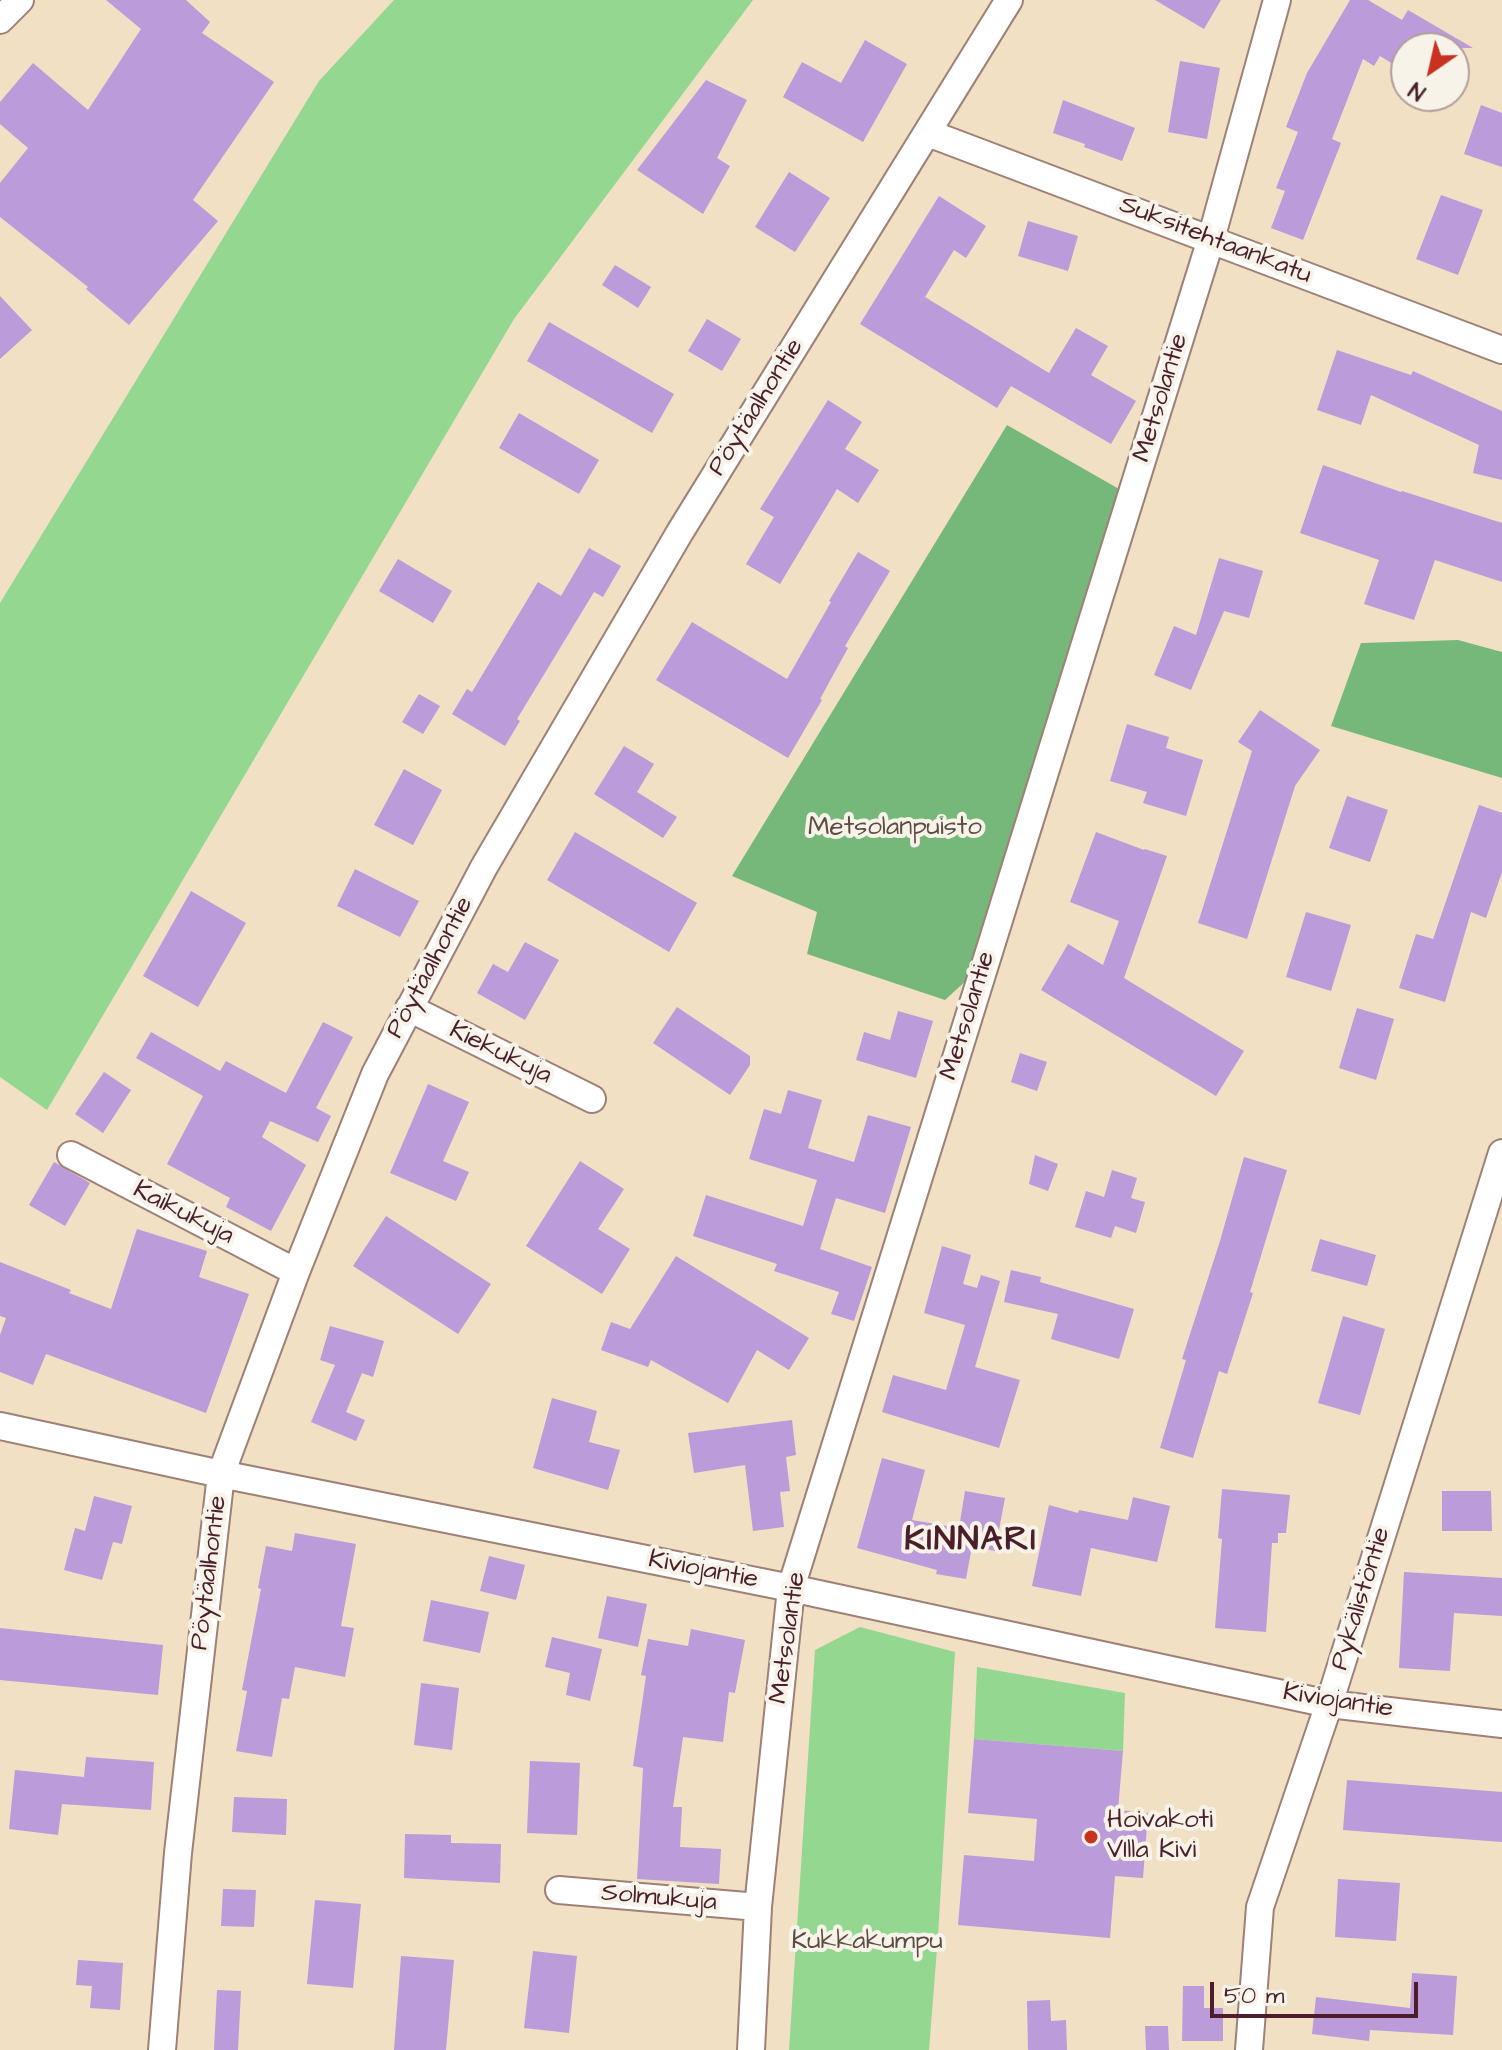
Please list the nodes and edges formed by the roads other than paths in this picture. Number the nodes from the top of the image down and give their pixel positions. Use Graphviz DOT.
graph roads {
  1 [pos="20,0"];
  2 [pos="1009,0"];
  3 [pos="1277,0"];
  4 [pos="0,20"];
  5 [pos="928,133"];
  6 [pos="1211,239"];
  7 [pos="1502,350"];
  8 [pos="409,1008"];
  9 [pos="592,1099"];
  10 [pos="1502,1153"];
  11 [pos="71,1155"];
  12 [pos="296,1272"];
  13 [pos="0,1426"];
  14 [pos="221,1474"];
  15 [pos="791,1588"];
  16 [pos="1329,1704"];
  17 [pos="1502,1724"];
  18 [pos="559,1890"];
  19 [pos="758,1907"];
  20 [pos="162,2050"];
  21 [pos="751,2050"];
  22 [pos="1249,2050"];
  1 -- 4 [label="street"];
  2 -- 5 [label="street, Pöytäalhontie"];
  3 -- 6 [label="street, Metsolantie"];
  5 -- 6 [label="street, Suksitehtaankatu"];
  5 -- 8 [label="street, Pöytäalhontie"];
  6 -- 7 [label="street, Suksitehtaankatu"];
  6 -- 15 [label="street, Metsolantie"];
  8 -- 9 [label="street, Kiekukuja"];
  8 -- 12 [label="street, Pöytäalhontie"];
  10 -- 16 [label="street, Pykälistöntie"];
  11 -- 12 [label="street, Kaikukuja"];
  12 -- 14 [label="street, Pöytäalhontie"];
  13 -- 14 [label="street, Kiviojantie"];
  14 -- 15 [label="street, Kiviojantie"];
  14 -- 20 [label="street, Pöytäalhontie"];
  15 -- 16 [label="street, Kiviojantie"];
  15 -- 19 [label="street, Metsolantie"];
  16 -- 17 [label="street, Kiviojantie"];
  16 -- 22 [label="street, Pykälistöntie"];
  18 -- 19 [label="street, Solmukuja"];
  19 -- 21 [label="street, Metsolantie"];
}
